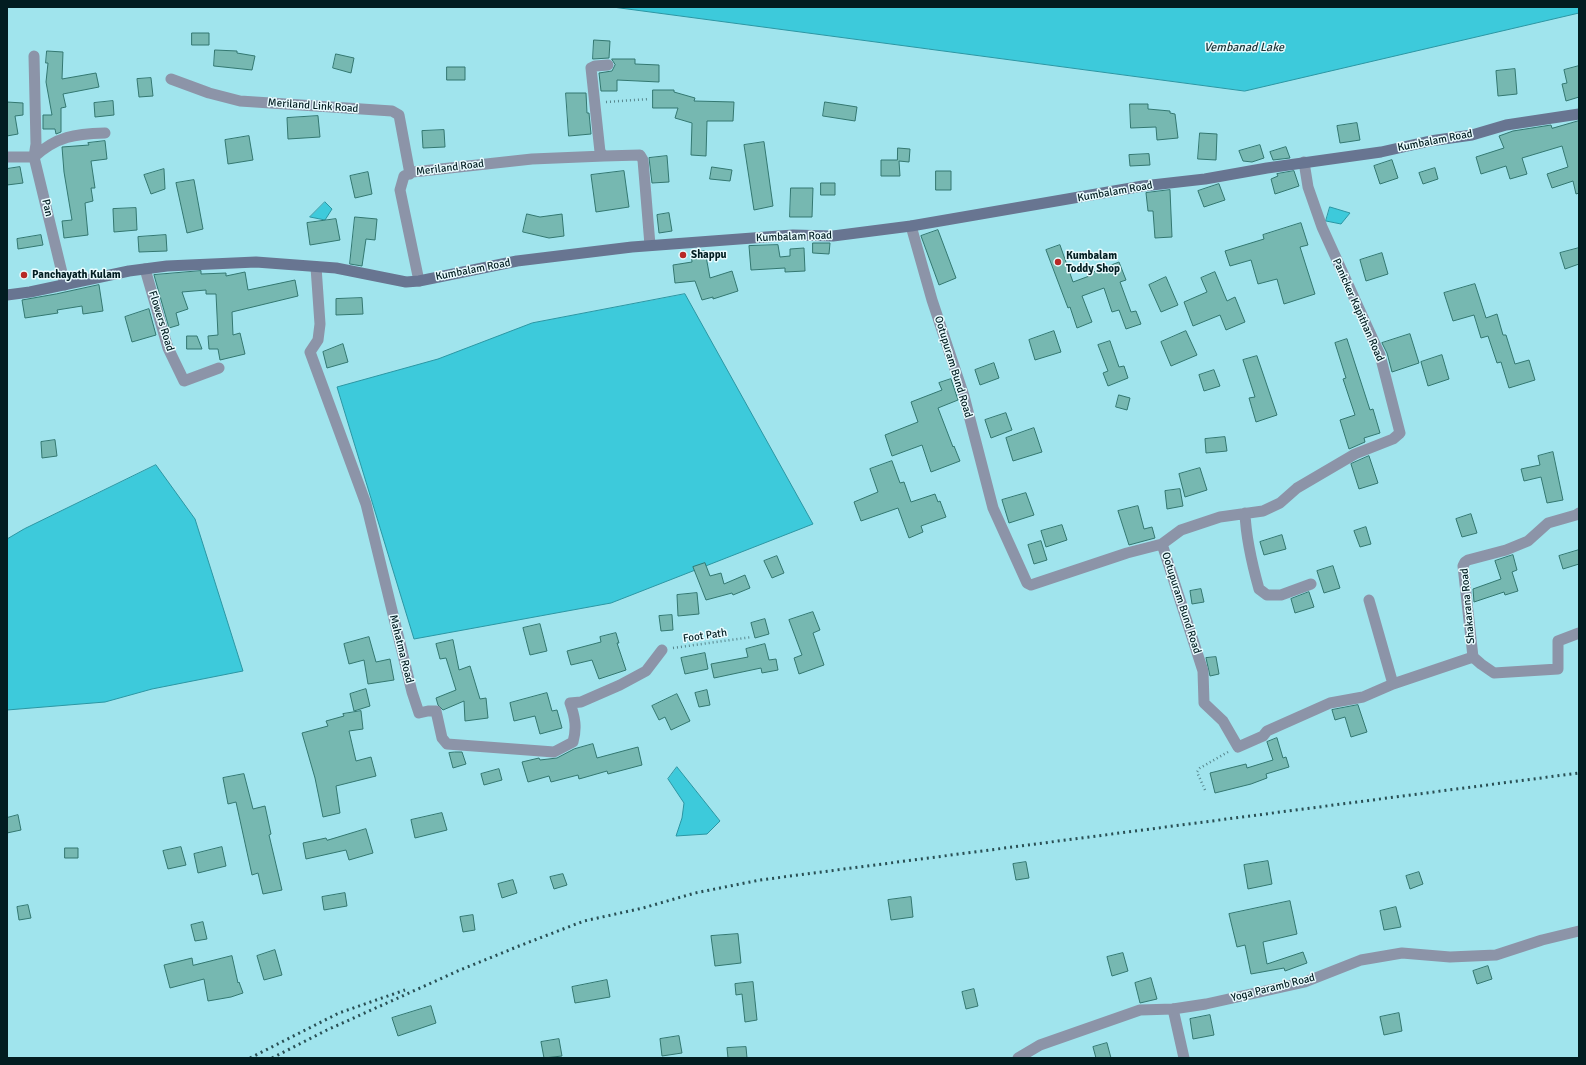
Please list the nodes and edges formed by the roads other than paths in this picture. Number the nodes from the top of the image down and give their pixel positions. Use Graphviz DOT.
graph roads {
  1 [pos="34,56"];
  2 [pos="608,65"];
  3 [pos="171,79"];
  4 [pos="1579,114"];
  5 [pos="105,133"];
  6 [pos="7,156"];
  7 [pos="604,156"];
  8 [pos="34,157"];
  9 [pos="1304,162"];
  10 [pos="410,174"];
  11 [pos="912,226"];
  12 [pos="650,245"];
  13 [pos="316,267"];
  14 [pos="145,269"];
  15 [pos="419,281"];
  16 [pos="65,285"];
  17 [pos="7,295"];
  18 [pos="219,368"];
  19 [pos="1245,513"];
  20 [pos="1579,513"];
  21 [pos="1162,544"];
  22 [pos="1311,584"];
  23 [pos="1369,600"];
  24 [pos="1579,633"];
  25 [pos="662,650"];
  26 [pos="1473,657"];
  27 [pos="1392,684"];
  28 [pos="1579,931"];
  29 [pos="1174,1009"];
  30 [pos="1018,1058"];
  31 [pos="1184,1058"];
  1 -- 8 [label="street, Pan"];
  2 -- 7 [label="street"];
  3 -- 10 [label="street, Meriland Link Road"];
  4 -- 9 [label="main road, Kumbalam Road"];
  5 -- 8 [label="street"];
  6 -- 8 [label="street"];
  7 -- 10 [label="street, Meriland Road"];
  7 -- 12 [label="street"];
  8 -- 16 [label="street, Pan"];
  9 -- 11 [label="main road, Kumbalam Road"];
  9 -- 19 [label="street, Panicker Kapithan Road"];
  10 -- 15 [label="street, Meriland Road"];
  11 -- 12 [label="main road, Kumbalam Road"];
  11 -- 21 [label="street, Ootupuram Bund Road"];
  12 -- 15 [label="main road, Kumbalam Road"];
  13 -- 14 [label="main road, Kumbalam Road"];
  13 -- 15 [label="main road, Kumbalam Road"];
  13 -- 25 [label="street, Mahatma Road"];
  14 -- 16 [label="main road, Kumbalam Road"];
  14 -- 18 [label="street, Flowers Road"];
  16 -- 17 [label="main road, Kumbalam Road"];
  19 -- 21 [label="street, Panicker Kapithan Road"];
  19 -- 22 [label="street"];
  20 -- 26 [label="street, Shakarana Road"];
  21 -- 27 [label="street, Ootupuram Bund Road"];
  23 -- 27 [label="street"];
  24 -- 26 [label="street"];
  26 -- 27 [label="street"];
  28 -- 29 [label="street, Yoga Paramb Road"];
  29 -- 30 [label="street, Yoga Paramb Road"];
  29 -- 31 [label="street"];
}
